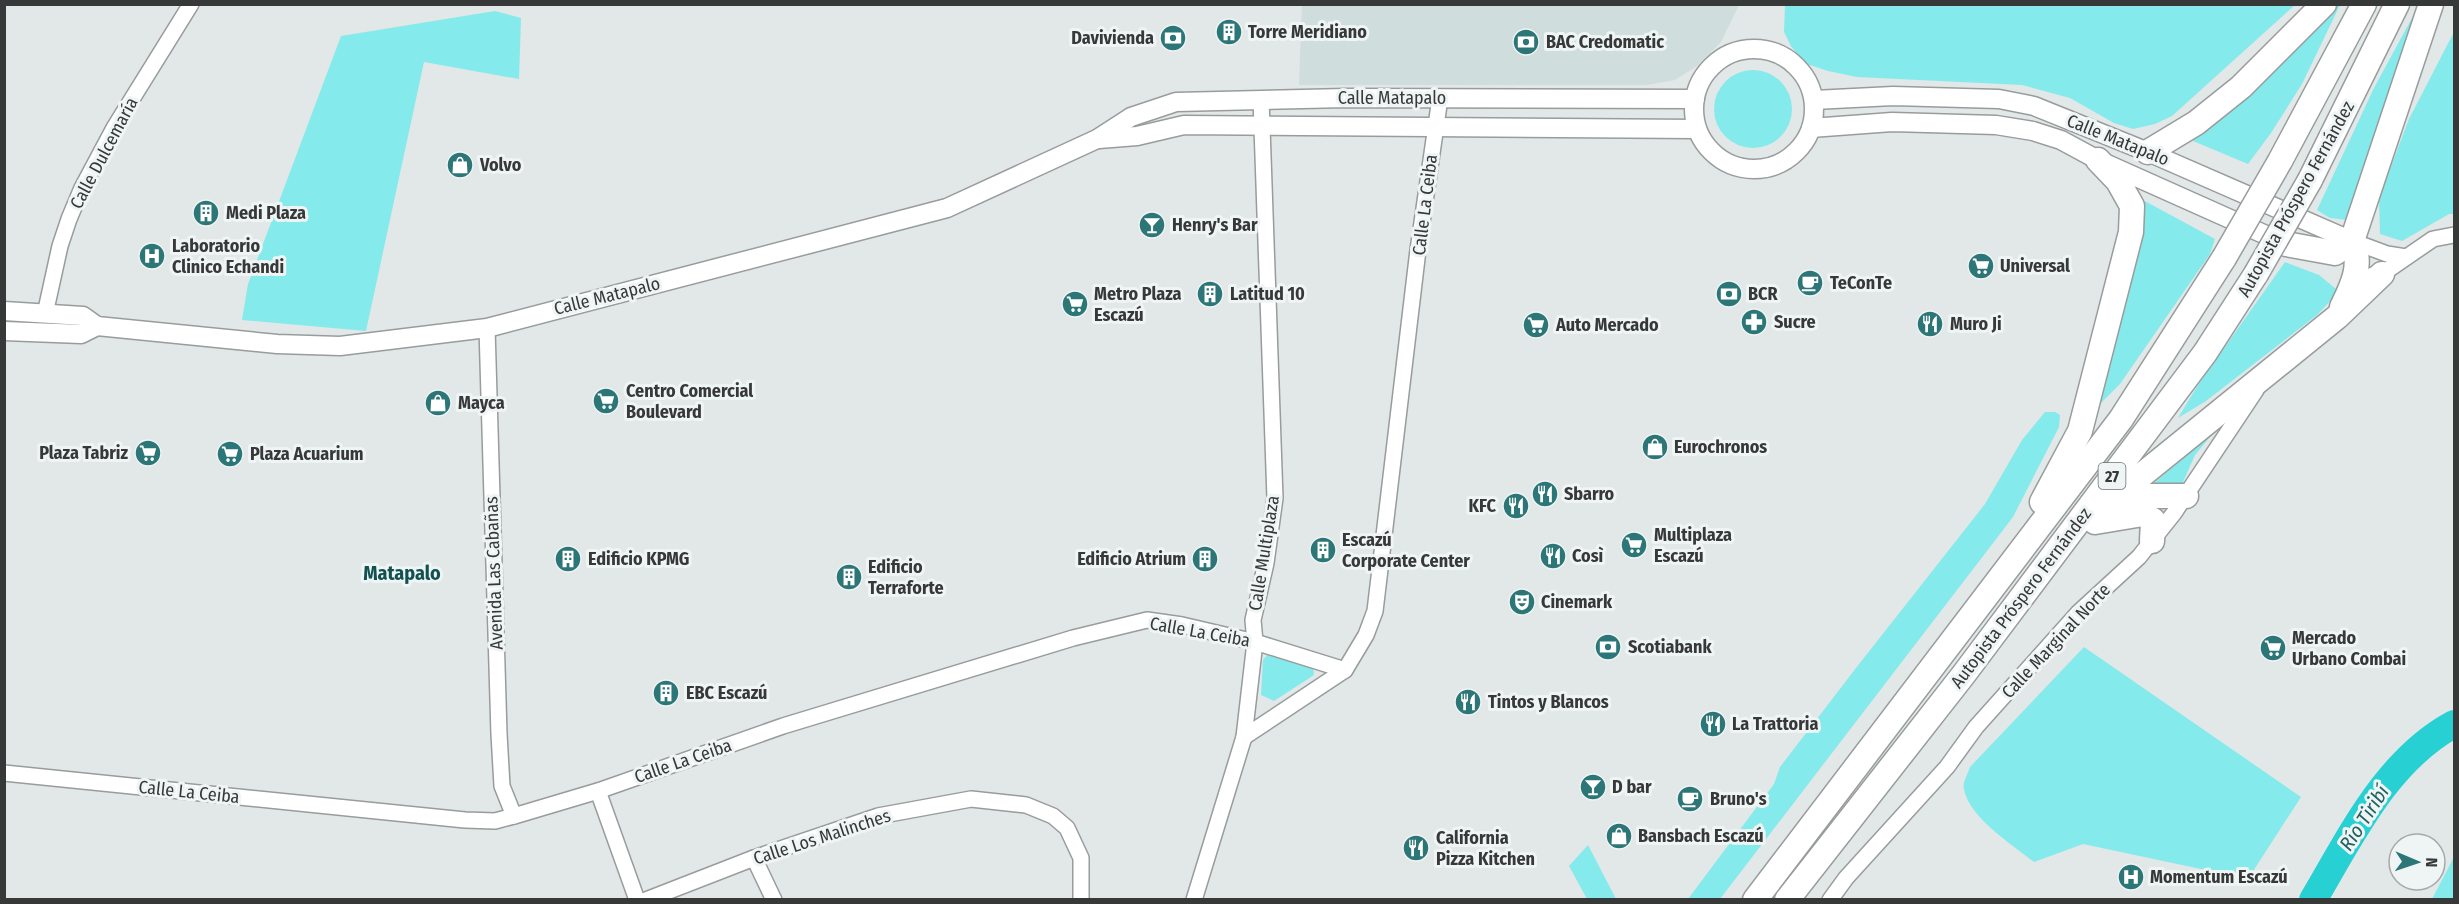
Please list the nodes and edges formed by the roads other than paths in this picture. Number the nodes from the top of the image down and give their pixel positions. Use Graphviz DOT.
graph roads {
  1 [pos="191,4"];
  2 [pos="2324,4"];
  3 [pos="2364,4"];
  4 [pos="2397,4"];
  5 [pos="2431,4"];
  6 [pos="1440,98"];
  7 [pos="1261,99"];
  8 [pos="1695,99"];
  9 [pos="1814,100"];
  10 [pos="1435,126"];
  11 [pos="1260,127"];
  12 [pos="1811,128"];
  13 [pos="1697,129"];
  14 [pos="1097,139"];
  15 [pos="2148,152"];
  16 [pos="2098,160"];
  17 [pos="2454,235"];
  18 [pos="2286,244"];
  19 [pos="2362,245"];
  20 [pos="2406,258"];
  21 [pos="2357,272"];
  22 [pos="2382,274"];
  23 [pos="4,311"];
  24 [pos="45,314"];
  25 [pos="2337,317"];
  26 [pos="97,326"];
  27 [pos="487,328"];
  28 [pos="4,331"];
  29 [pos="2268,372"];
  30 [pos="2119,496"];
  31 [pos="2186,496"];
  32 [pos="2095,522"];
  33 [pos="2152,541"];
  34 [pos="1984,600"];
  35 [pos="1255,642"];
  36 [pos="1345,670"];
  37 [pos="1964,674"];
  38 [pos="1244,737"];
  39 [pos="4,773"];
  40 [pos="598,791"];
  41 [pos="514,816"];
  42 [pos="754,858"];
  43 [pos="637,900"];
  44 [pos="646,900"];
  45 [pos="774,900"];
  46 [pos="1081,900"];
  47 [pos="1194,900"];
  48 [pos="1755,900"];
  49 [pos="1787,900"];
  50 [pos="1830,900"];
  1 -- 24 [label="street, Calle Dulcemaría"];
  2 -- 15 [label="highway"];
  3 -- 34 [label="highway, Autopista Próspero Fernández / 27, bridge"];
  4 -- 37 [label="highway, Autopista Próspero Fernández / 27, bridge"];
  5 -- 19 [label="highway"];
  6 -- 7 [label="street, Calle Matapalo"];
  6 -- 8 [label="street, Calle Matapalo"];
  6 -- 10 [label="street"];
  7 -- 11 [label="street, Calle Multiplaza"];
  7 -- 14 [label="street, Calle Matapalo"];
  8 -- 9 [label="street"];
  8 -- 13 [label="street"];
  9 -- 12 [label="street"];
  9 -- 15 [label="street, Calle Matapalo"];
  10 -- 11 [label="street, Calle Matapalo"];
  10 -- 13 [label="street, Calle Matapalo"];
  10 -- 36 [label="street, Calle La Ceiba"];
  11 -- 14 [label="street, Calle Matapalo"];
  11 -- 35 [label="street, Calle Multiplaza"];
  12 -- 13 [label="street"];
  12 -- 16 [label="street, Calle Matapalo"];
  14 -- 27 [label="street, Calle Matapalo"];
  15 -- 19 [label="street, Calle Matapalo"];
  16 -- 18 [label="street, Calle Matapalo"];
  16 -- 34 [label="highway"];
  17 -- 20 [label="street"];
  18 -- 19 [label="highway"];
  18 -- 21 [label="street, Calle Matapalo"];
  19 -- 20 [label="street, Calle Matapalo"];
  19 -- 21 [label="highway"];
  20 -- 22 [label="street"];
  21 -- 22 [label="street, Calle Matapalo"];
  21 -- 25 [label="highway"];
  22 -- 25 [label="highway"];
  23 -- 24 [label="street, Calle Matapalo"];
  24 -- 26 [label="street, Calle Matapalo"];
  25 -- 29 [label="highway"];
  26 -- 27 [label="street, Calle Matapalo"];
  26 -- 28 [label="street, Calle Matapalo"];
  27 -- 41 [label="street, Avenida Las Cabañas"];
  29 -- 30 [label="highway"];
  29 -- 31 [label="street, Calle Marginal Norte"];
  30 -- 31 [label="highway"];
  30 -- 32 [label="highway"];
  31 -- 33 [label="street, Calle Marginal Norte"];
  32 -- 33 [label="highway"];
  32 -- 37 [label="highway"];
  33 -- 50 [label="street, Calle Marginal Norte"];
  34 -- 48 [label="highway, Autopista Próspero Fernández / 27"];
  35 -- 36 [label="street, Calle La Ceiba"];
  35 -- 38 [label="street, Calle Multiplaza"];
  35 -- 40 [label="street, Calle La Ceiba"];
  36 -- 38 [label="street, Calle La Ceiba"];
  37 -- 49 [label="highway, Autopista Próspero Fernández / 27"];
  38 -- 47 [label="street, Calle Multiplaza"];
  39 -- 41 [label="street, Calle La Ceiba"];
  40 -- 41 [label="street, Calle La Ceiba"];
  40 -- 43 [label="street"];
  42 -- 44 [label="street, Calle Los Malinches"];
  42 -- 45 [label="street"];
  42 -- 46 [label="street, Calle Los Malinches"];
}
